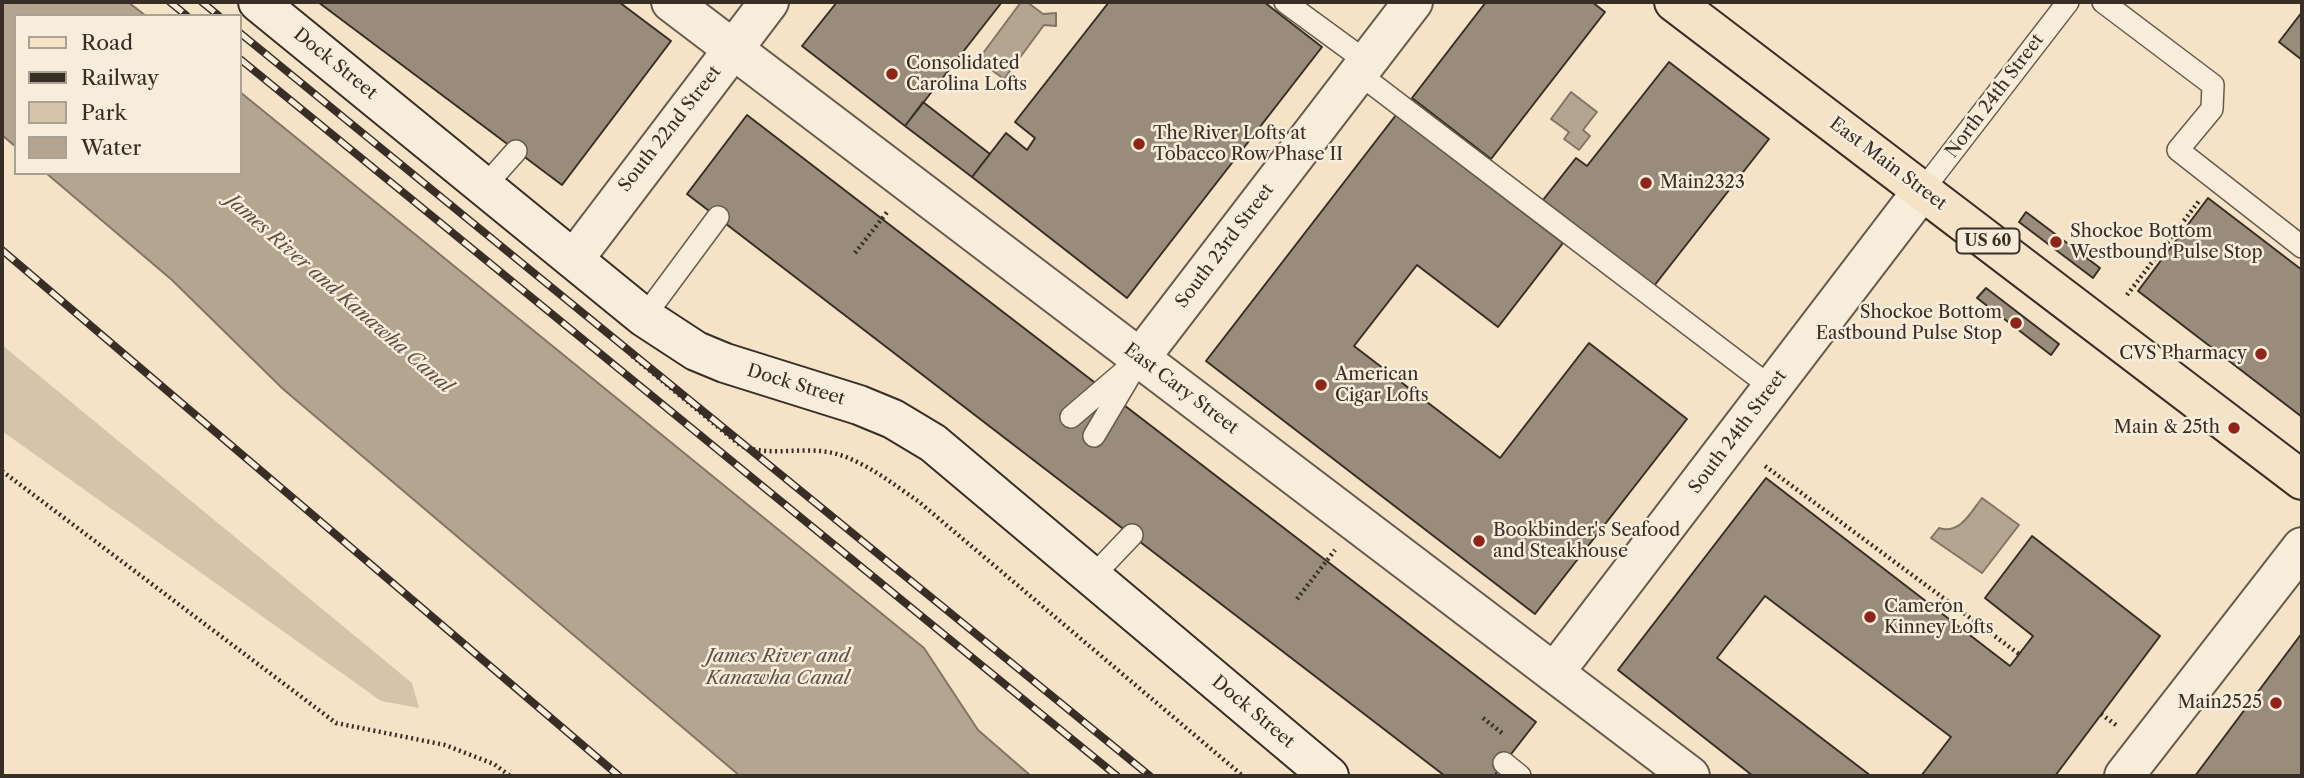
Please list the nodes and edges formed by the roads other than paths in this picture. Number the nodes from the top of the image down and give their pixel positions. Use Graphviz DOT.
graph roads {
  1 [pos="258,2"];
  2 [pos="671,2"];
  3 [pos="769,2"];
  4 [pos="1284,2"];
  5 [pos="1413,2"];
  6 [pos="1674,2"];
  7 [pos="2068,2"];
  8 [pos="2103,2"];
  9 [pos="732,49"];
  10 [pos="1363,68"];
  11 [pos="516,151"];
  12 [pos="485,186"];
  13 [pos="1922,191"];
  14 [pos="718,217"];
  15 [pos="2302,247"];
  16 [pos="574,259"];
  17 [pos="644,317"];
  18 [pos="1140,358"];
  19 [pos="1772,388"];
  20 [pos="1071,417"];
  21 [pos="1094,436"];
  22 [pos="2302,480"];
  23 [pos="1132,535"];
  24 [pos="2302,547"];
  25 [pos="1093,576"];
  26 [pos="1554,673"];
  27 [pos="1328,776"];
  28 [pos="1690,776"];
  29 [pos="2124,776"];
  1 -- 12 [label="street, Dock Street"];
  2 -- 9 [label="street, East Cary Street"];
  3 -- 9 [label="street, South 22nd Street"];
  4 -- 10 [label="lane"];
  5 -- 10 [label="street, South 23rd Street"];
  6 -- 13 [label="main road, East Main Street / US 60"];
  7 -- 13 [label="lane, North 24th Street"];
  8 -- 15 [label="lane"];
  9 -- 16 [label="street, South 22nd Street"];
  9 -- 18 [label="street, East Cary Street"];
  10 -- 18 [label="street, South 23rd Street"];
  10 -- 19 [label="lane"];
  11 -- 12 [label="lane"];
  12 -- 16 [label="street, Dock Street"];
  13 -- 19 [label="street, South 24th Street"];
  13 -- 22 [label="main road, East Main Street / US 60"];
  14 -- 17 [label="lane"];
  16 -- 17 [label="street, Dock Street"];
  17 -- 25 [label="street, Dock Street"];
  18 -- 20 [label="lane"];
  18 -- 21 [label="lane"];
  18 -- 26 [label="street, East Cary Street"];
  19 -- 26 [label="street, South 24th Street"];
  23 -- 25 [label="lane"];
  24 -- 29 [label="street"];
  25 -- 27 [label="street, Dock Street"];
  26 -- 28 [label="street, East Cary Street"];
}
